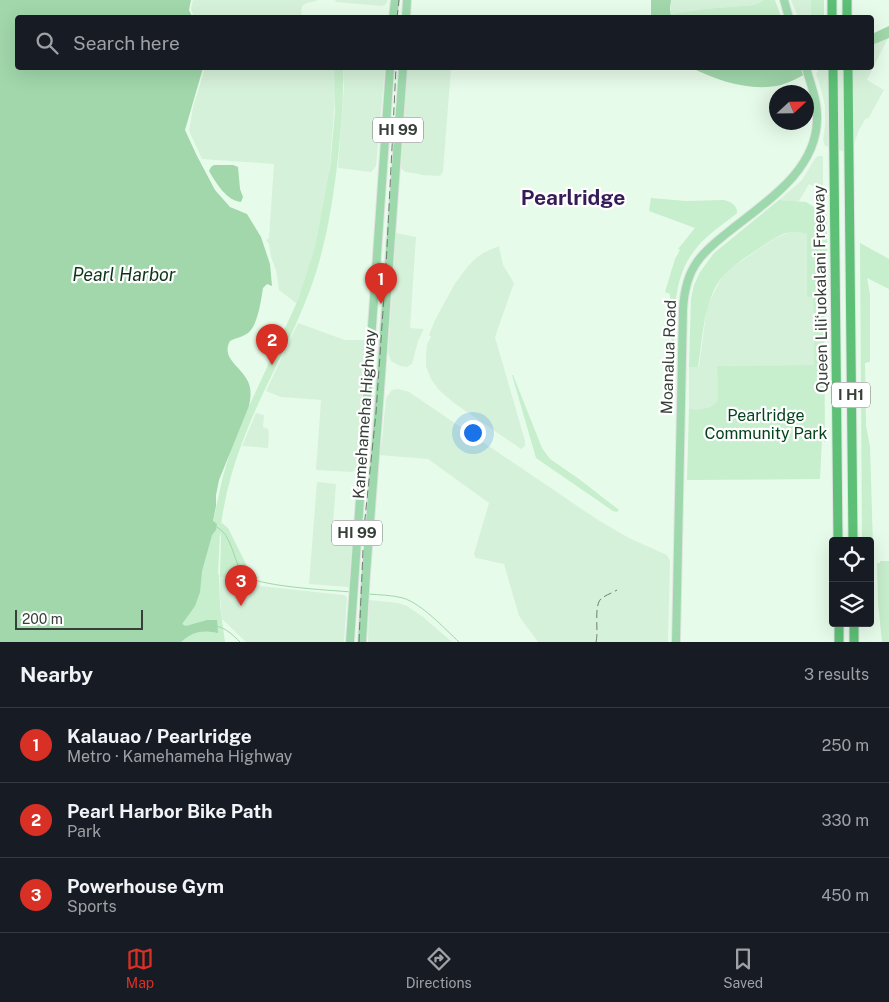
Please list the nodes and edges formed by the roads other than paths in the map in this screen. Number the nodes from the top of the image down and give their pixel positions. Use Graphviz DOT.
graph roads {
  1 [pos="394,0"];
  2 [pos="407,0"];
  3 [pos="784,0"];
  4 [pos="832,1"];
  5 [pos="847,1"];
  6 [pos="393,15"];
  7 [pos="406,15"];
  8 [pos="788,15"];
  9 [pos="832,15"];
  10 [pos="847,15"];
  11 [pos="390,70"];
  12 [pos="403,70"];
  13 [pos="832,70"];
  14 [pos="848,70"];
  15 [pos="807,71"];
  16 [pos="838,537"];
  17 [pos="853,537"];
  18 [pos="839,627"];
  19 [pos="854,627"];
  20 [pos="350,642"];
  21 [pos="362,642"];
  22 [pos="676,642"];
  23 [pos="839,642"];
  24 [pos="854,642"];
  1 -- 6 [label="main road"];
  2 -- 7 [label="main road"];
  3 -- 8 [label="main road"];
  4 -- 9 [label="highway"];
  5 -- 10 [label="highway"];
  11 -- 20 [label="main road, Kamehameha Highway / HI 99"];
  12 -- 21 [label="main road, Kamehameha Highway / HI 99"];
  13 -- 16 [label="highway, Queen Liliʻuokalani Freeway / I H1"];
  14 -- 17 [label="highway, Queen Liliʻuokalani Freeway / I H1"];
  15 -- 22 [label="main road, Moanalua Road"];
  18 -- 23 [label="highway"];
  19 -- 24 [label="highway"];
}
